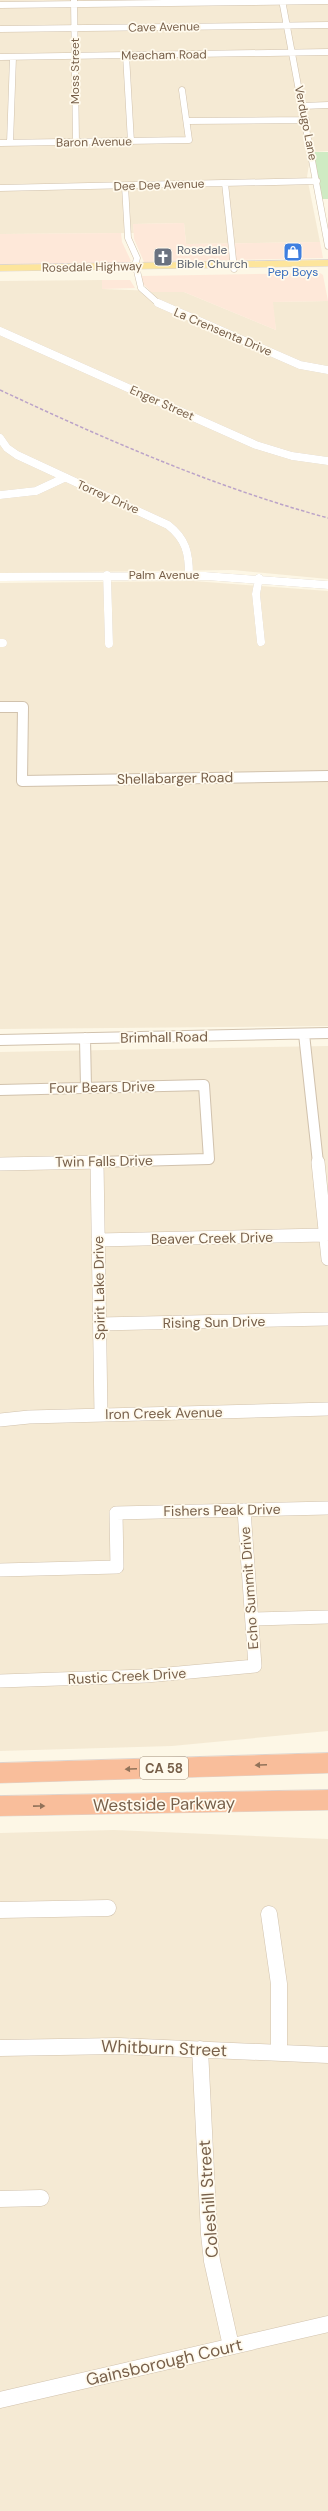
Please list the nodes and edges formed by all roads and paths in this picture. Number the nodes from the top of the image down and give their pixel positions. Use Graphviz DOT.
graph roads {
  1 [pos="282,1"];
  2 [pos="328,1"];
  3 [pos="74,2"];
  4 [pos="0,5"];
  5 [pos="328,24"];
  6 [pos="287,25"];
  7 [pos="75,28"];
  8 [pos="0,29"];
  9 [pos="328,52"];
  10 [pos="292,53"];
  11 [pos="126,55"];
  12 [pos="74,56"];
  13 [pos="0,57"];
  14 [pos="13,57"];
  15 [pos="182,90"];
  16 [pos="328,105"];
  17 [pos="303,106"];
  18 [pos="306,120"];
  19 [pos="239,121"];
  20 [pos="186,122"];
  21 [pos="242,131"];
  22 [pos="76,142"];
  23 [pos="131,142"];
  24 [pos="0,143"];
  25 [pos="10,143"];
  26 [pos="318,181"];
  27 [pos="225,183"];
  28 [pos="125,186"];
  29 [pos="0,188"];
  30 [pos="328,246"];
  31 [pos="328,263"];
  32 [pos="234,267"];
  33 [pos="136,268"];
  34 [pos="328,268"];
  35 [pos="0,270"];
  36 [pos="0,331"];
  37 [pos="328,370"];
  38 [pos="0,438"];
  39 [pos="328,461"];
  40 [pos="64,478"];
  41 [pos="0,495"];
  42 [pos="189,574"];
  43 [pos="107,575"];
  44 [pos="0,577"];
  45 [pos="258,578"];
  46 [pos="328,585"];
  47 [pos="261,642"];
  48 [pos="109,644"];
  49 [pos="0,708"];
  50 [pos="328,776"];
  51 [pos="304,1034"];
  52 [pos="328,1034"];
  53 [pos="85,1038"];
  54 [pos="0,1040"];
  55 [pos="86,1088"];
  56 [pos="0,1090"];
  57 [pos="209,1159"];
  58 [pos="97,1161"];
  59 [pos="0,1164"];
  60 [pos="325,1195"];
  61 [pos="325,1235"];
  62 [pos="98,1240"];
  63 [pos="328,1259"];
  64 [pos="328,1319"];
  65 [pos="100,1324"];
  66 [pos="328,1409"];
  67 [pos="101,1415"];
  68 [pos="0,1420"];
  69 [pos="328,1508"];
  70 [pos="244,1510"];
  71 [pos="0,1570"];
  72 [pos="328,1617"];
  73 [pos="252,1619"];
  74 [pos="255,1666"];
  75 [pos="0,1681"];
  76 [pos="328,1762"];
  77 [pos="0,1773"];
  78 [pos="328,1800"];
  79 [pos="283,1802"];
  80 [pos="0,1806"];
  81 [pos="328,1807"];
  82 [pos="108,1908"];
  83 [pos="0,1910"];
  84 [pos="269,1914"];
  85 [pos="0,2048"];
  86 [pos="200,2049"];
  87 [pos="279,2053"];
  88 [pos="328,2055"];
  89 [pos="41,2198"];
  90 [pos="0,2199"];
  91 [pos="328,2324"];
  92 [pos="230,2346"];
  93 [pos="0,2400"];
  1 -- 2 [label="street"];
  1 -- 3 [label="street"];
  1 -- 6 [label="street, Verdugo Lane"];
  3 -- 4 [label="street"];
  3 -- 7 [label="street, Moss Street"];
  5 -- 6 [label="street, Cave Avenue"];
  6 -- 7 [label="street, Cave Avenue"];
  6 -- 10 [label="street, Verdugo Lane"];
  7 -- 8 [label="street, Cave Avenue"];
  7 -- 12 [label="street, Moss Street"];
  9 -- 10 [label="street, Meacham Road"];
  10 -- 11 [label="street, Meacham Road"];
  10 -- 17 [label="street, Verdugo Lane"];
  11 -- 12 [label="street, Meacham Road"];
  11 -- 23 [label="street"];
  12 -- 14 [label="street, Meacham Road"];
  12 -- 22 [label="street, Moss Street"];
  13 -- 14 [label="street, Meacham Road"];
  14 -- 25 [label="street"];
  15 -- 20 [label="street"];
  16 -- 17 [label="street"];
  17 -- 18 [label="street, Verdugo Lane"];
  18 -- 19 [label="street"];
  18 -- 26 [label="street, Verdugo Lane"];
  19 -- 20 [label="street"];
  19 -- 21 [label="street"];
  20 -- 23 [label="street, Baron Avenue"];
  22 -- 23 [label="street, Baron Avenue"];
  22 -- 25 [label="street, Baron Avenue"];
  24 -- 25 [label="street, Baron Avenue"];
  26 -- 27 [label="street, Dee Dee Avenue"];
  26 -- 30 [label="street, Verdugo Lane"];
  27 -- 28 [label="street, Dee Dee Avenue"];
  27 -- 32 [label="street"];
  28 -- 29 [label="street, Dee Dee Avenue"];
  28 -- 33 [label="street, La Crensenta Drive"];
  31 -- 32 [label="main road, Rosedale Highway"];
  32 -- 33 [label="main road, Rosedale Highway"];
  32 -- 33 [label="main road, Rosedale Highway"];
  32 -- 34 [label="main road, Rosedale Highway"];
  33 -- 35 [label="main road, Rosedale Highway"];
  33 -- 35 [label="main road, Rosedale Highway"];
  33 -- 37 [label="street, La Crensenta Drive"];
  36 -- 39 [label="street, Enger Street"];
  38 -- 40 [label="street, Torrey Drive"];
  40 -- 41 [label="street"];
  40 -- 42 [label="street, Torrey Drive"];
  42 -- 43 [label="street, Palm Avenue"];
  42 -- 45 [label="street, Palm Avenue"];
  43 -- 44 [label="street, Palm Avenue"];
  43 -- 48 [label="street"];
  45 -- 46 [label="street, Palm Avenue"];
  45 -- 47 [label="street"];
  49 -- 50 [label="street, Shellabarger Road"];
  51 -- 52 [label="street, Brimhall Road"];
  51 -- 53 [label="street, Brimhall Road"];
  51 -- 60 [label="street"];
  53 -- 54 [label="street, Brimhall Road"];
  53 -- 55 [label="street"];
  55 -- 56 [label="street, Four Bears Drive"];
  55 -- 57 [label="street, Four Bears Drive"];
  57 -- 58 [label="street, Twin Falls Drive"];
  58 -- 59 [label="street, Twin Falls Drive"];
  58 -- 62 [label="street, Spirit Lake Drive"];
  60 -- 61 [label="street"];
  61 -- 62 [label="street, Beaver Creek Drive"];
  61 -- 63 [label="street"];
  62 -- 65 [label="street, Spirit Lake Drive"];
  64 -- 65 [label="street, Rising Sun Drive"];
  65 -- 67 [label="street, Spirit Lake Drive"];
  66 -- 67 [label="street, Iron Creek Avenue"];
  67 -- 68 [label="street, Iron Creek Avenue"];
  69 -- 70 [label="street, Fishers Peak Drive"];
  70 -- 71 [label="street, Fishers Peak Drive"];
  70 -- 73 [label="street, Echo Summit Drive"];
  72 -- 73 [label="street"];
  73 -- 74 [label="street, Echo Summit Drive"];
  74 -- 75 [label="street, Rustic Creek Drive"];
  76 -- 77 [label="highway, CA 58, one-way"];
  78 -- 79 [label="highway, Westside Parkway"];
  80 -- 79 [label="highway, Westside Parkway, one-way"];
  79 -- 81 [label="highway"];
  82 -- 83 [label="street"];
  84 -- 87 [label="street"];
  85 -- 86 [label="street, Whitburn Street"];
  86 -- 87 [label="street, Whitburn Street"];
  86 -- 92 [label="street, Coleshill Street"];
  87 -- 88 [label="street, Whitburn Street"];
  89 -- 90 [label="street"];
  91 -- 92 [label="street, Gainsborough Court"];
  92 -- 93 [label="street, Gainsborough Court"];
}
